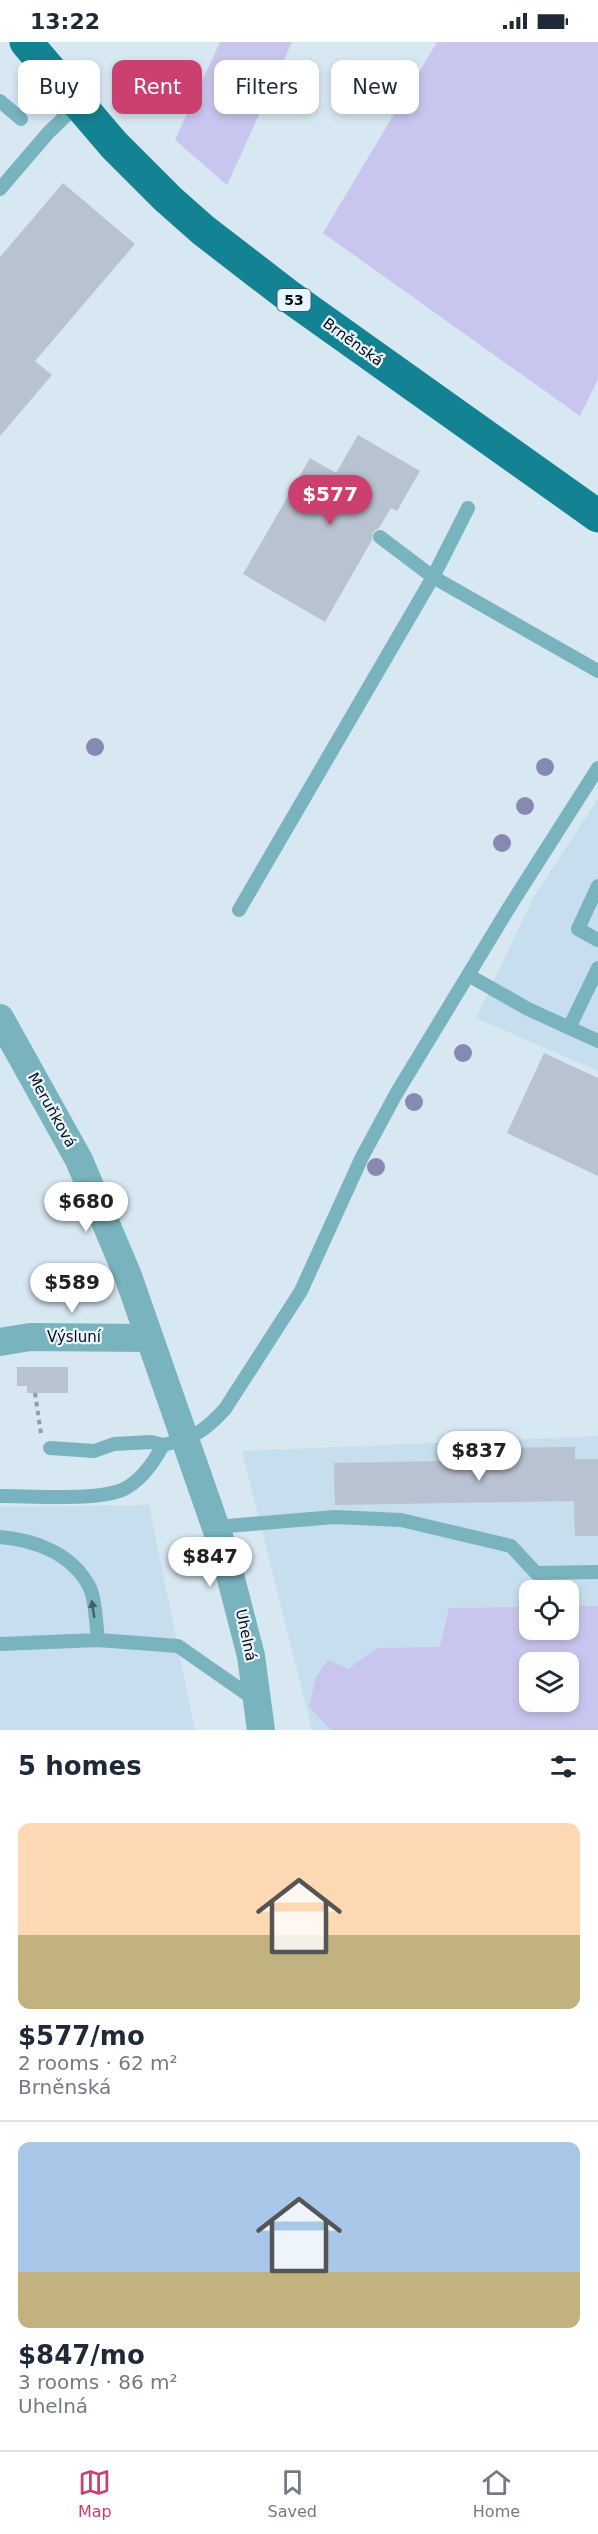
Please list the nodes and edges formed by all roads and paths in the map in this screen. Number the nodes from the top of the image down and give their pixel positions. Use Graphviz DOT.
graph roads {
  1 [pos="26,42"];
  2 [pos="41,60"];
  3 [pos="0,101"];
  4 [pos="68,114"];
  5 [pos="87,114"];
  6 [pos="21,119"];
  7 [pos="0,189"];
  8 [pos="468,508"];
  9 [pos="598,516"];
  10 [pos="380,537"];
  11 [pos="434,577"];
  12 [pos="598,671"];
  13 [pos="598,768"];
  14 [pos="598,886"];
  15 [pos="240,910"];
  16 [pos="598,940"];
  17 [pos="598,968"];
  18 [pos="468,975"];
  19 [pos="0,1018"];
  20 [pos="569,1028"];
  21 [pos="598,1041"];
  22 [pos="148,1338"];
  23 [pos="0,1342"];
  24 [pos="36,1393"];
  25 [pos="174,1443"];
  26 [pos="50,1448"];
  27 [pos="0,1496"];
  28 [pos="216,1527"];
  29 [pos="0,1538"];
  30 [pos="598,1572"];
  31 [pos="98,1640"];
  32 [pos="0,1644"];
  33 [pos="260,1716"];
  1 -- 2 [label="main road, Brněnská / 53"];
  3 -- 6 [label="lane"];
  4 -- 7 [label="lane"];
  5 -- 9 [label="main road, Brněnská / 53"];
  8 -- 11 [label="lane"];
  10 -- 11 [label="lane"];
  11 -- 12 [label="lane"];
  11 -- 15 [label="lane"];
  13 -- 18 [label="lane"];
  14 -- 16 [label="lane"];
  17 -- 20 [label="lane"];
  18 -- 20 [label="lane"];
  18 -- 25 [label="lane"];
  19 -- 22 [label="street, Meruňková"];
  20 -- 21 [label="lane"];
  22 -- 23 [label="street, Výsluní"];
  22 -- 25 [label="street, Meruňková"];
  24 -- 26 [label="path"];
  25 -- 26 [label="lane"];
  25 -- 27 [label="lane"];
  25 -- 28 [label="street, Uhelná"];
  28 -- 30 [label="lane"];
  28 -- 33 [label="street, Uhelná"];
  31 -- 29 [label="lane, one-way"];
  31 -- 32 [label="lane"];
  31 -- 33 [label="lane"];
}
